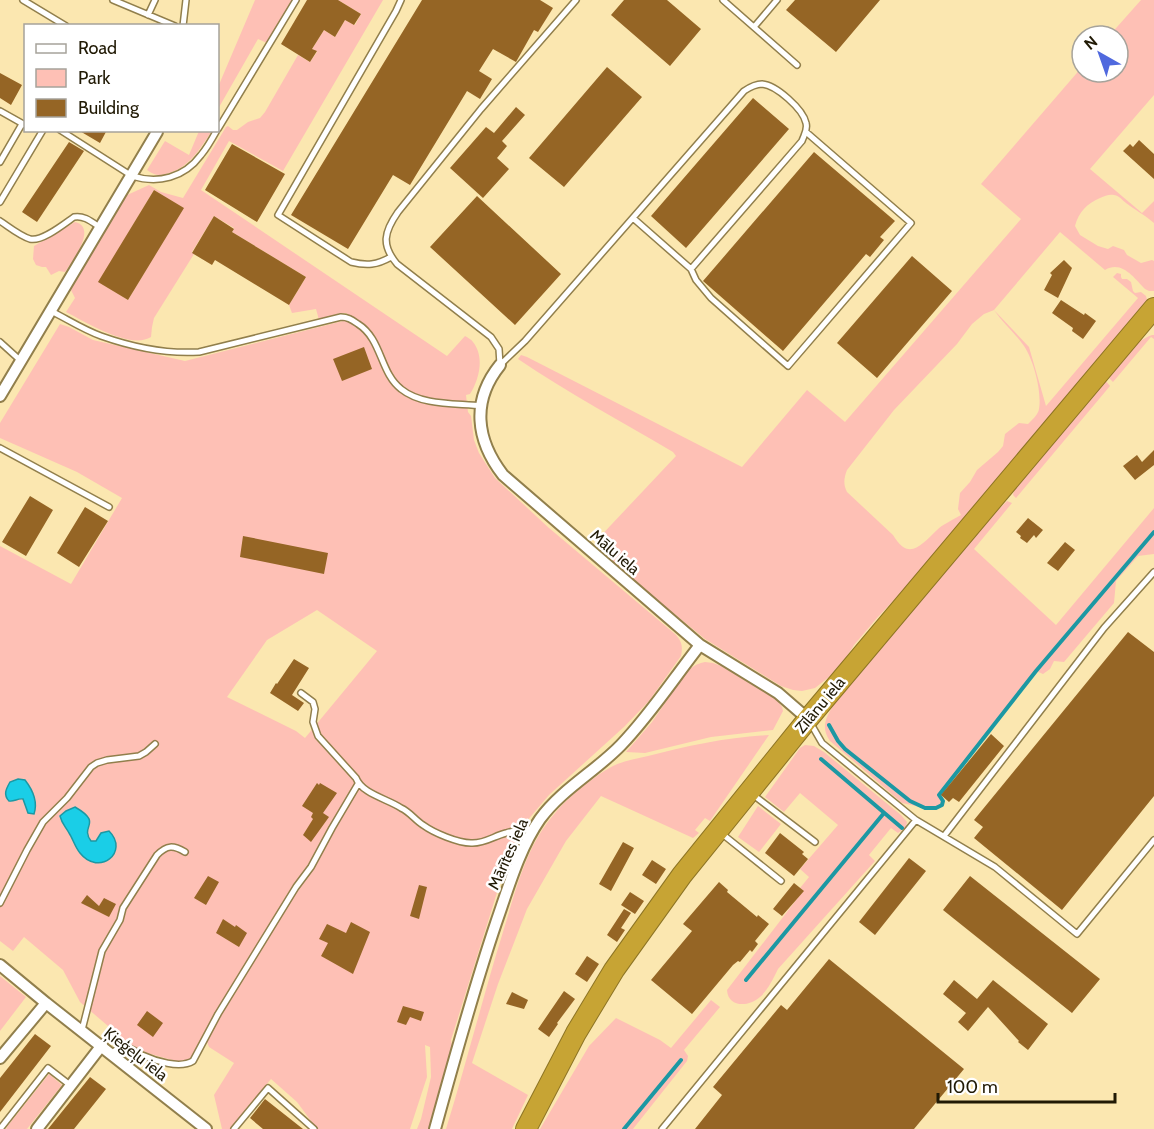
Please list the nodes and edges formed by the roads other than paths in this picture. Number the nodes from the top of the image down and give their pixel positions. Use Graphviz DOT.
graph roads {
  1 [pos="23,0"];
  2 [pos="113,0"];
  3 [pos="155,0"];
  4 [pos="186,0"];
  5 [pos="296,0"];
  6 [pos="400,0"];
  7 [pos="576,0"];
  8 [pos="723,0"];
  9 [pos="777,0"];
  10 [pos="148,15"];
  11 [pos="63,24"];
  12 [pos="171,24"];
  13 [pos="183,24"];
  14 [pos="754,27"];
  15 [pos="797,65"];
  16 [pos="0,111"];
  17 [pos="24,125"];
  18 [pos="219,127"];
  19 [pos="42,132"];
  20 [pos="63,132"];
  21 [pos="157,132"];
  22 [pos="216,132"];
  23 [pos="806,132"];
  24 [pos="0,162"];
  25 [pos="132,176"];
  26 [pos="0,202"];
  27 [pos="633,218"];
  28 [pos="0,221"];
  29 [pos="101,228"];
  30 [pos="392,257"];
  31 [pos="691,269"];
  32 [pos="51,311"];
  33 [pos="1153,312"];
  34 [pos="0,342"];
  35 [pos="21,361"];
  36 [pos="500,365"];
  37 [pos="0,396"];
  38 [pos="482,406"];
  39 [pos="0,448"];
  40 [pos="109,507"];
  41 [pos="1154,572"];
  42 [pos="700,645"];
  43 [pos="301,693"];
  44 [pos="808,718"];
  45 [pos="155,744"];
  46 [pos="358,784"];
  47 [pos="749,791"];
  48 [pos="916,820"];
  49 [pos="534,829"];
  50 [pos="717,830"];
  51 [pos="944,836"];
  52 [pos="1154,840"];
  53 [pos="815,842"];
  54 [pos="186,852"];
  55 [pos="781,881"];
  56 [pos="0,903"];
  57 [pos="0,965"];
  58 [pos="46,1003"];
  59 [pos="82,1030"];
  60 [pos="102,1046"];
  61 [pos="112,1054"];
  62 [pos="0,1058"];
  63 [pos="70,1085"];
  64 [pos="0,1129"];
  65 [pos="37,1129"];
  66 [pos="206,1129"];
  67 [pos="234,1129"];
  68 [pos="314,1129"];
  69 [pos="435,1129"];
  70 [pos="526,1129"];
  71 [pos="662,1129"];
  1 -- 11 [label="lane"];
  2 -- 10 [label="lane"];
  3 -- 10 [label="lane"];
  4 -- 13 [label="lane"];
  5 -- 18 [label="lane"];
  6 -- 30 [label="lane"];
  7 -- 30 [label="lane"];
  8 -- 14 [label="lane"];
  9 -- 14 [label="lane"];
  10 -- 12 [label="lane"];
  14 -- 15 [label="lane"];
  16 -- 17 [label="lane"];
  17 -- 24 [label="lane"];
  19 -- 26 [label="lane"];
  20 -- 25 [label="lane"];
  21 -- 25 [label="street"];
  22 -- 25 [label="lane"];
  23 -- 27 [label="lane"];
  23 -- 31 [label="lane"];
  23 -- 31 [label="lane"];
  25 -- 29 [label="street"];
  27 -- 31 [label="lane"];
  27 -- 36 [label="lane"];
  28 -- 29 [label="lane"];
  29 -- 32 [label="street"];
  30 -- 36 [label="lane"];
  32 -- 35 [label="street"];
  32 -- 38 [label="lane"];
  33 -- 44 [label="highway, Zīlānu iela"];
  34 -- 35 [label="lane"];
  35 -- 37 [label="street"];
  36 -- 38 [label="street, Mālu iela"];
  38 -- 42 [label="street, Mālu iela"];
  39 -- 40 [label="lane"];
  41 -- 51 [label="lane"];
  42 -- 44 [label="street, Mālu iela"];
  42 -- 49 [label="street, Mārītes iela"];
  43 -- 46 [label="lane"];
  44 -- 47 [label="highway, Zīlānu iela"];
  44 -- 48 [label="lane"];
  45 -- 56 [label="lane"];
  46 -- 49 [label="lane"];
  46 -- 61 [label="lane"];
  47 -- 50 [label="highway, Zīlānu iela"];
  47 -- 53 [label="lane"];
  48 -- 51 [label="lane"];
  48 -- 71 [label="lane"];
  49 -- 69 [label="street, Mārītes iela"];
  50 -- 55 [label="lane"];
  50 -- 70 [label="highway, Zīlānu iela"];
  51 -- 52 [label="lane"];
  54 -- 59 [label="lane"];
  57 -- 58 [label="street, Ķieģeļu iela"];
  58 -- 59 [label="street, Ķieģeļu iela"];
  58 -- 62 [label="street"];
  59 -- 60 [label="street, Ķieģeļu iela"];
  60 -- 61 [label="street, Ķieģeļu iela"];
  60 -- 63 [label="street"];
  61 -- 66 [label="street, Ķieģeļu iela"];
  63 -- 64 [label="lane"];
  63 -- 65 [label="street"];
  67 -- 68 [label="lane"];
}
